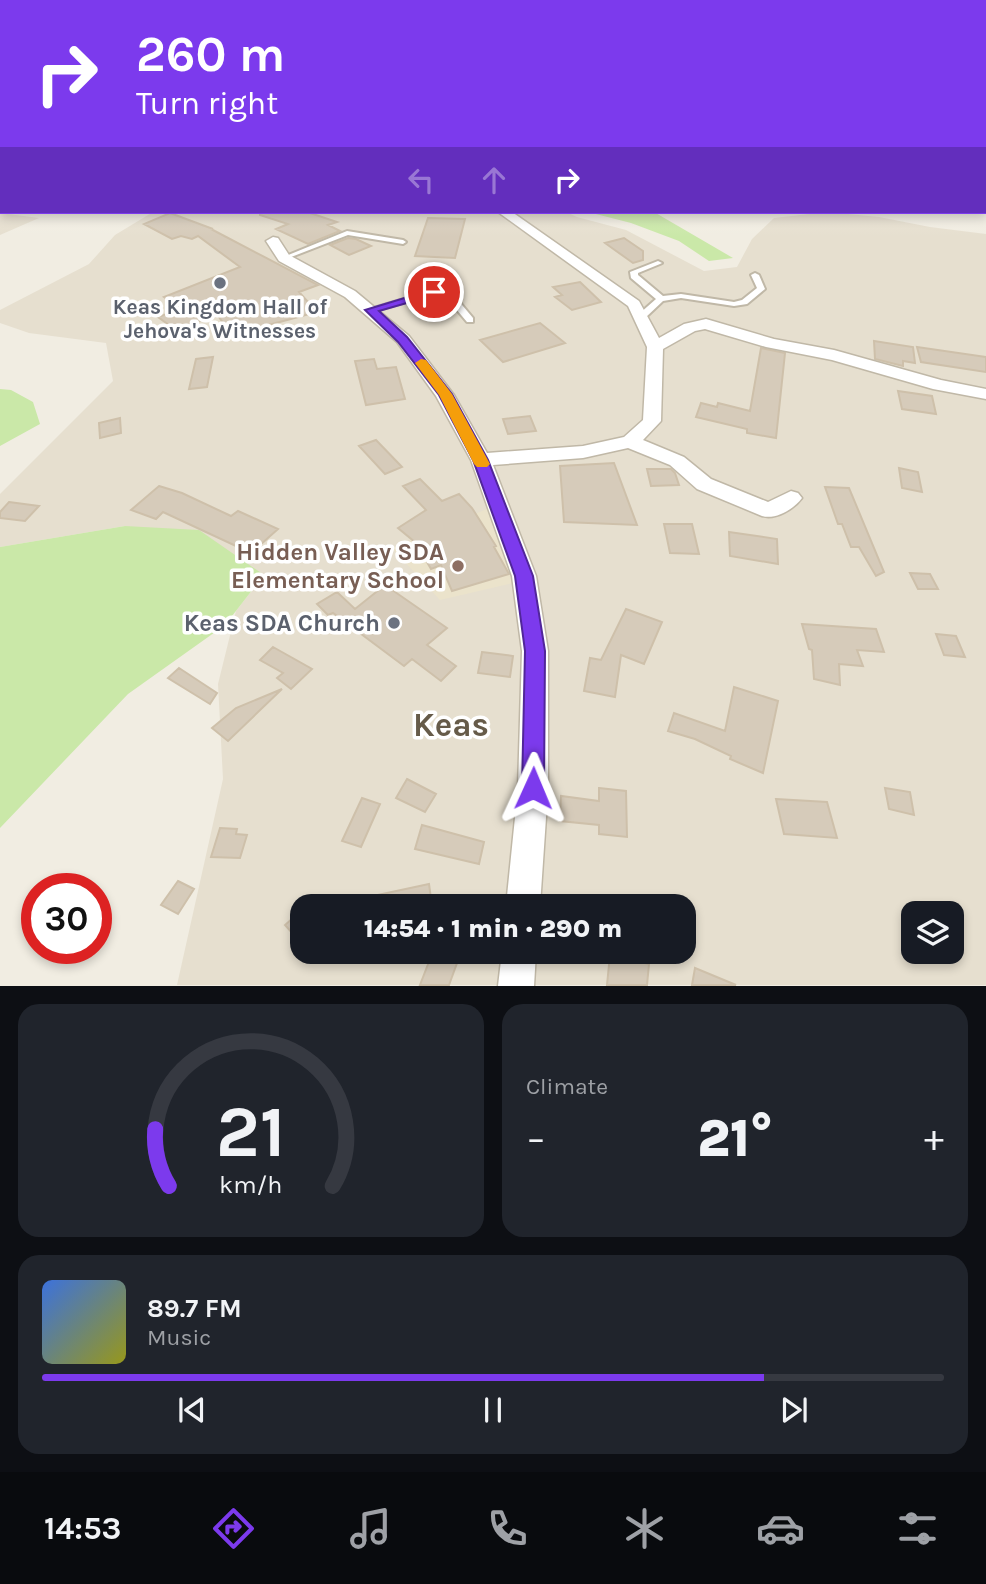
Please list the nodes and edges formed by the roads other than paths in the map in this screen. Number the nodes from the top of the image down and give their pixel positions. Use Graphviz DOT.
graph roads {
  1 [pos="507,214"];
  2 [pos="404,243"];
  3 [pos="279,249"];
  4 [pos="658,263"];
  5 [pos="755,275"];
  6 [pos="661,299"];
  7 [pos="371,310"];
  8 [pos="642,316"];
  9 [pos="470,320"];
  10 [pos="655,347"];
  11 [pos="986,394"];
  12 [pos="630,442"];
  13 [pos="481,460"];
  14 [pos="790,498"];
  15 [pos="524,894"];
  16 [pos="518,964"];
  17 [pos="516,985"];
  1 -- 8 [label="street"];
  2 -- 3 [label="lane"];
  3 -- 7 [label="street"];
  4 -- 6 [label="lane"];
  5 -- 6 [label="lane"];
  6 -- 8 [label="lane"];
  7 -- 9 [label="lane"];
  7 -- 13 [label="street"];
  8 -- 10 [label="street"];
  10 -- 11 [label="street"];
  10 -- 12 [label="street"];
  12 -- 13 [label="street"];
  12 -- 14 [label="street"];
  13 -- 15 [label="street"];
  16 -- 17 [label="street"];
}
